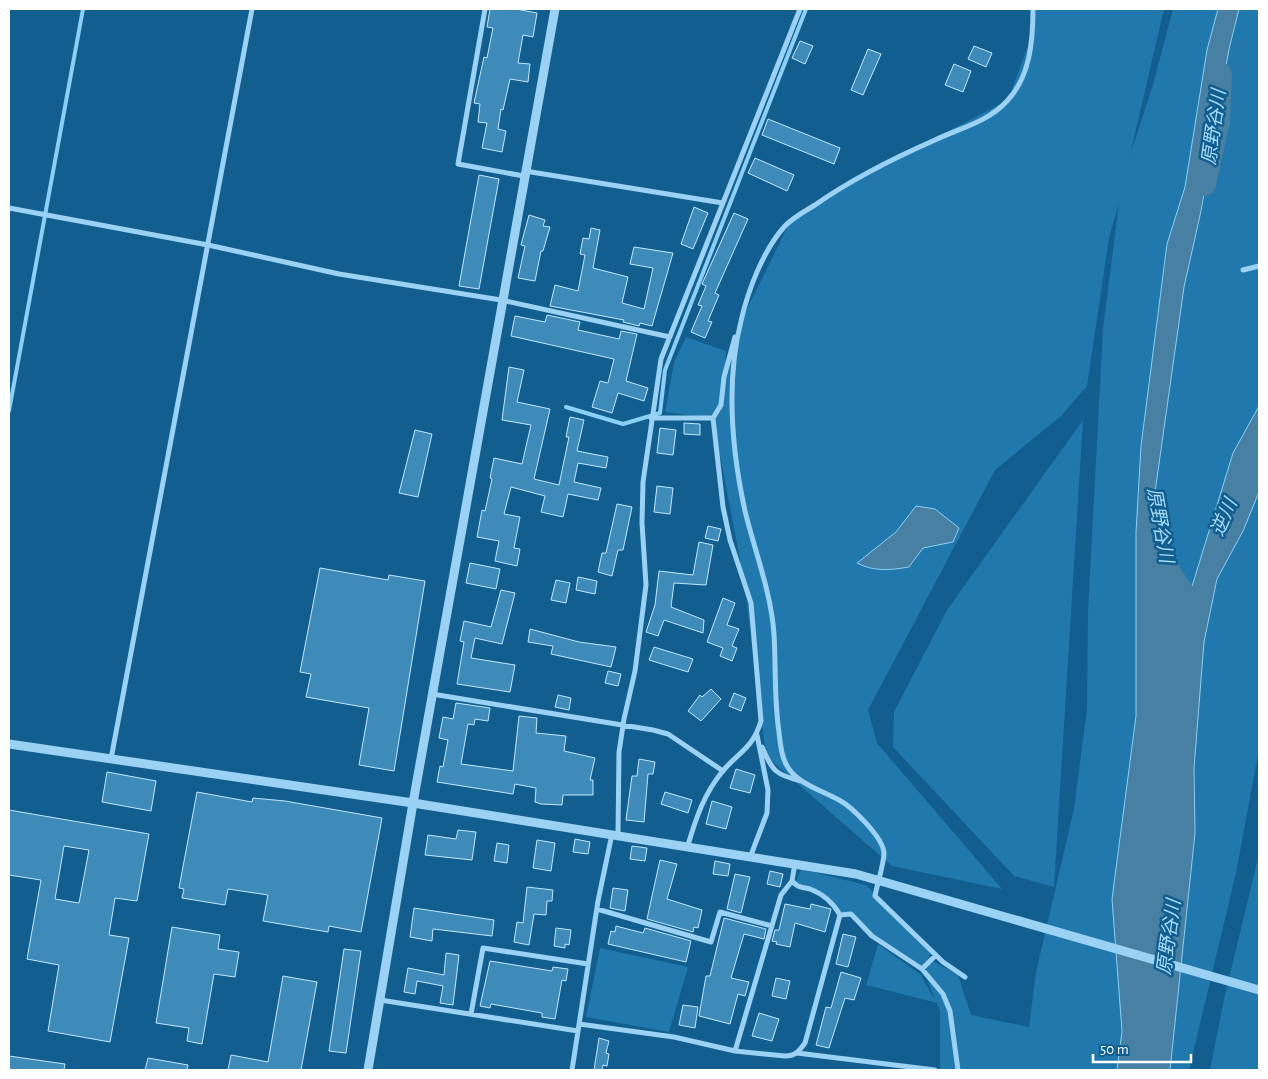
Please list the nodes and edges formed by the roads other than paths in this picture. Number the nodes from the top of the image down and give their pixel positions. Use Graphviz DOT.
graph roads {
  1 [pos="252,9"];
  2 [pos="485,9"];
  3 [pos="555,9"];
  4 [pos="800,9"];
  5 [pos="1033,9"];
  6 [pos="524,173"];
  7 [pos="723,203"];
  8 [pos="9,208"];
  9 [pos="208,245"];
  10 [pos="1259,266"];
  11 [pos="1243,270"];
  12 [pos="501,300"];
  13 [pos="740,321"];
  14 [pos="670,337"];
  15 [pos="651,418"];
  16 [pos="714,418"];
  17 [pos="432,694"];
  18 [pos="623,726"];
  19 [pos="756,735"];
  20 [pos="9,744"];
  21 [pos="111,760"];
  22 [pos="723,772"];
  23 [pos="806,782"];
  24 [pos="413,803"];
  25 [pos="615,834"];
  26 [pos="688,845"];
  27 [pos="751,855"];
  28 [pos="796,862"];
  29 [pos="877,879"];
  30 [pos="792,881"];
  31 [pos="597,909"];
  32 [pos="840,916"];
  33 [pos="772,926"];
  34 [pos="936,955"];
  35 [pos="588,964"];
  36 [pos="922,969"];
  37 [pos="965,977"];
  38 [pos="1259,990"];
  39 [pos="380,1000"];
  40 [pos="471,1014"];
  41 [pos="579,1024"];
  42 [pos="578,1031"];
  43 [pos="735,1052"];
  44 [pos="797,1053"];
  45 [pos="368,1070"];
  46 [pos="572,1070"];
  47 [pos="935,1070"];
  48 [pos="958,1070"];
  1 -- 9 [label="street"];
  2 -- 6 [label="street"];
  3 -- 6 [label="street"];
  4 -- 7 [label="street"];
  5 -- 13 [label="street"];
  6 -- 7 [label="street"];
  6 -- 12 [label="street"];
  7 -- 14 [label="street"];
  8 -- 9 [label="street"];
  9 -- 12 [label="street"];
  9 -- 21 [label="street"];
  10 -- 11 [label="street"];
  12 -- 14 [label="street"];
  12 -- 17 [label="street"];
  13 -- 16 [label="street"];
  13 -- 23 [label="street"];
  14 -- 15 [label="street"];
  15 -- 16 [label="street"];
  15 -- 18 [label="street"];
  16 -- 19 [label="street"];
  17 -- 18 [label="street"];
  17 -- 24 [label="street"];
  18 -- 22 [label="street"];
  18 -- 25 [label="street"];
  19 -- 22 [label="street"];
  19 -- 23 [label="street"];
  19 -- 27 [label="street"];
  20 -- 21 [label="street"];
  21 -- 24 [label="street"];
  22 -- 26 [label="street"];
  23 -- 29 [label="street"];
  24 -- 25 [label="street"];
  24 -- 39 [label="street"];
  25 -- 26 [label="street"];
  25 -- 31 [label="street"];
  26 -- 27 [label="street"];
  27 -- 28 [label="street"];
  28 -- 29 [label="street"];
  28 -- 30 [label="street"];
  29 -- 34 [label="street"];
  29 -- 38 [label="street"];
  30 -- 32 [label="street"];
  30 -- 33 [label="street"];
  31 -- 33 [label="street"];
  31 -- 35 [label="street"];
  32 -- 36 [label="street"];
  32 -- 44 [label="street"];
  33 -- 43 [label="street"];
  34 -- 36 [label="street"];
  34 -- 37 [label="street"];
  35 -- 40 [label="street"];
  35 -- 41 [label="street"];
  36 -- 48 [label="street"];
  39 -- 40 [label="street"];
  39 -- 45 [label="street"];
  40 -- 42 [label="street"];
  41 -- 42 [label="street"];
  41 -- 43 [label="street"];
  42 -- 46 [label="street"];
  43 -- 44 [label="street"];
  44 -- 47 [label="street"];
}
